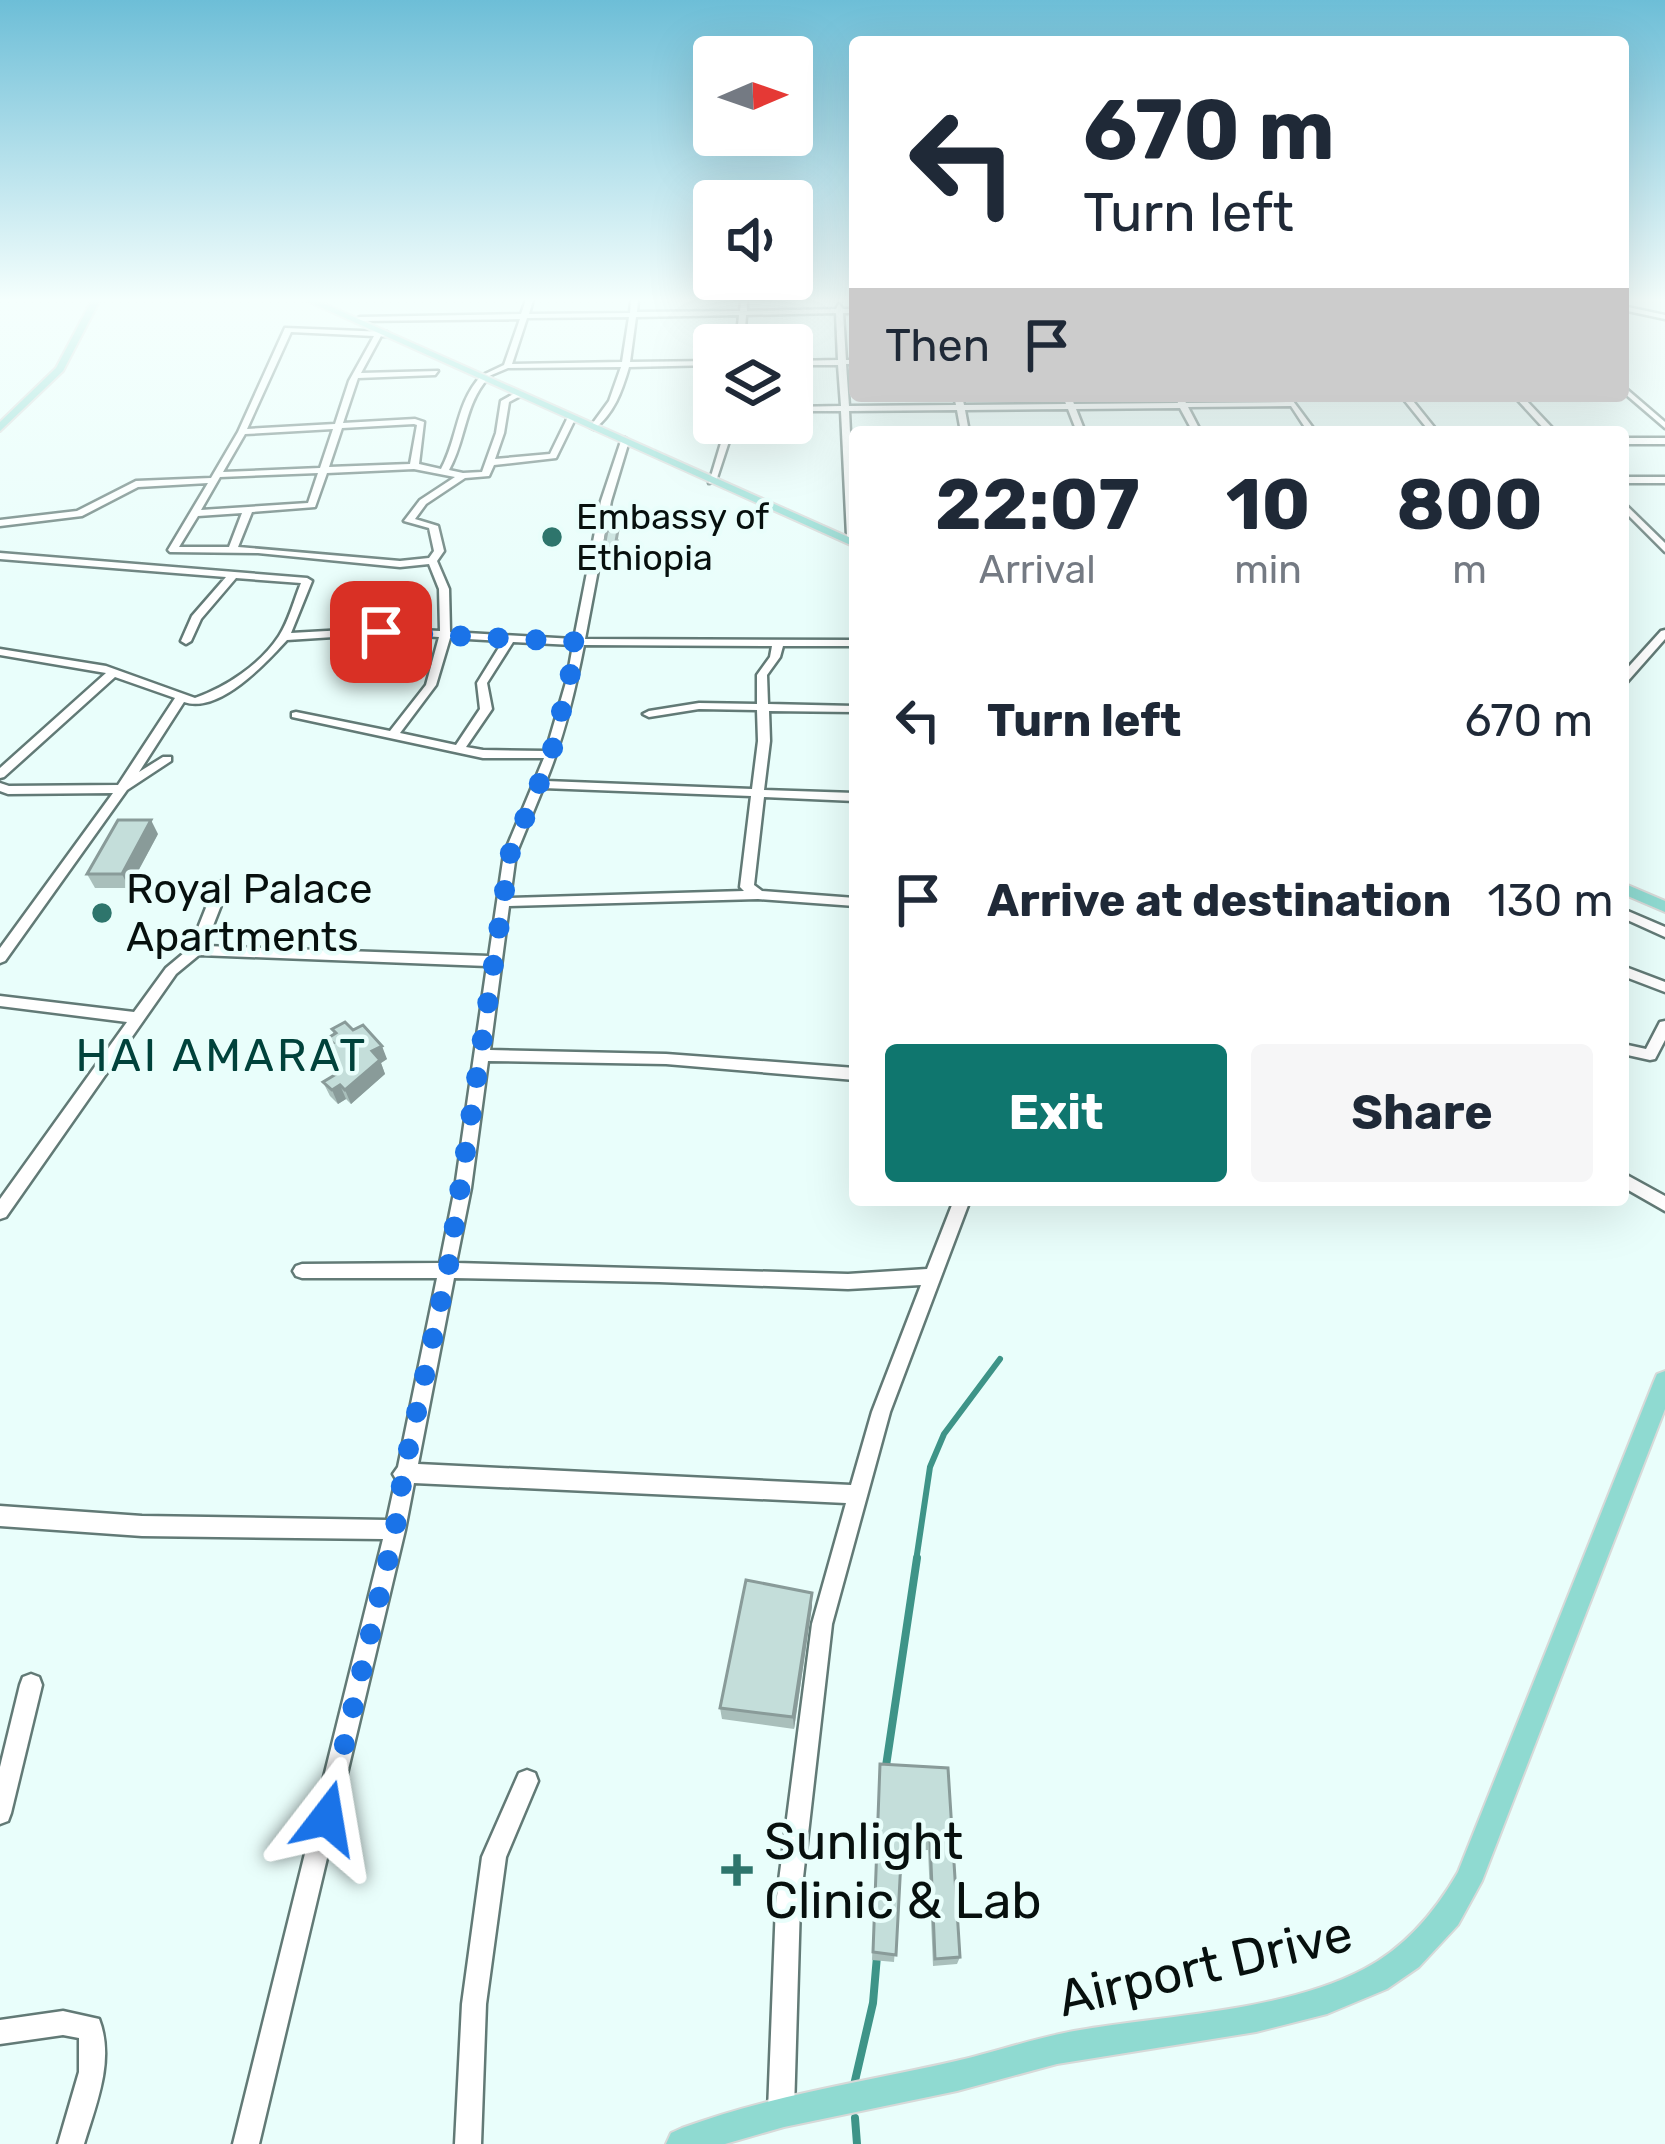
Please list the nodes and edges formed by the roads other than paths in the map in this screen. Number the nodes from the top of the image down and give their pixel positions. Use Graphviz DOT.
graph roads {
  1 [pos="26,400"];
  2 [pos="256,400"];
  3 [pos="348,400"];
  4 [pos="469,400"];
  5 [pos="507,400"];
  6 [pos="534,400"];
  7 [pos="540,400"];
  8 [pos="612,400"];
  9 [pos="844,400"];
  10 [pos="1636,400"];
  11 [pos="960,402"];
  12 [pos="1052,402"];
  13 [pos="1410,402"];
  14 [pos="1524,402"];
  15 [pos="961,407"];
  16 [pos="813,409"];
  17 [pos="845,409"];
  18 [pos="572,417"];
  19 [pos="1,425"];
  20 [pos="596,425"];
  21 [pos="340,426"];
  22 [pos="964,426"];
  23 [pos="1430,426"];
  24 [pos="1546,426"];
  25 [pos="1665,426"];
  26 [pos="242,432"];
  27 [pos="626,441"];
  28 [pos="1629,441"];
  29 [pos="1665,441"];
  30 [pos="724,444"];
  31 [pos="849,452"];
  32 [pos="493,461"];
  33 [pos="414,466"];
  34 [pos="327,470"];
  35 [pos="443,473"];
  36 [pos="463,476"];
  37 [pos="212,478"];
  38 [pos="713,478"];
  39 [pos="1629,480"];
  40 [pos="1665,480"];
  41 [pos="247,512"];
  42 [pos="1629,512"];
  43 [pos="196,513"];
  44 [pos="0,523"];
  45 [pos="849,537"];
  46 [pos="1665,549"];
  47 [pos="232,551"];
  48 [pos="0,556"];
  49 [pos="433,561"];
  50 [pos="233,576"];
  51 [pos="444,633"];
  52 [pos="1665,633"];
  53 [pos="284,637"];
  54 [pos="509,639"];
  55 [pos="186,641"];
  56 [pos="578,642"];
  57 [pos="778,643"];
  58 [pos="849,643"];
  59 [pos="0,652"];
  60 [pos="1629,668"];
  61 [pos="114,672"];
  62 [pos="182,696"];
  63 [pos="763,708"];
  64 [pos="849,709"];
  65 [pos="296,715"];
  66 [pos="649,715"];
  67 [pos="395,732"];
  68 [pos="461,746"];
  69 [pos="551,755"];
  70 [pos="166,759"];
  71 [pos="0,774"];
  72 [pos="541,784"];
  73 [pos="0,787"];
  74 [pos="758,795"];
  75 [pos="849,797"];
  76 [pos="1629,881"];
  77 [pos="222,885"];
  78 [pos="1629,891"];
  79 [pos="759,895"];
  80 [pos="1665,896"];
  81 [pos="505,902"];
  82 [pos="849,902"];
  83 [pos="1665,907"];
  84 [pos="1629,915"];
  85 [pos="1665,932"];
  86 [pos="196,950"];
  87 [pos="0,958"];
  88 [pos="493,961"];
  89 [pos="1629,972"];
  90 [pos="1665,987"];
  91 [pos="0,1001"];
  92 [pos="138,1018"];
  93 [pos="1665,1027"];
  94 [pos="1629,1050"];
  95 [pos="481,1055"];
  96 [pos="849,1074"];
  97 [pos="1629,1183"];
  98 [pos="1665,1204"];
  99 [pos="960,1206"];
  100 [pos="0,1212"];
  101 [pos="448,1269"];
  102 [pos="302,1270"];
  103 [pos="931,1276"];
  104 [pos="1665,1381"];
  105 [pos="403,1474"];
  106 [pos="856,1496"];
  107 [pos="0,1516"];
  108 [pos="395,1530"];
  109 [pos="32,1685"];
  110 [pos="527,1781"];
  111 [pos="0,1814"];
  112 [pos="0,2032"];
  113 [pos="781,2110"];
  114 [pos="727,2135"];
  115 [pos="71,2144"];
  116 [pos="246,2144"];
  117 [pos="468,2144"];
  118 [pos="682,2144"];
  1 -- 19 [label="main road"];
  2 -- 26 [label="street"];
  3 -- 21 [label="street"];
  4 -- 35 [label="street"];
  5 -- 32 [label="street"];
  6 -- 18 [label="main road"];
  7 -- 20 [label="main road"];
  8 -- 20 [label="street"];
  9 -- 17 [label="street"];
  10 -- 25 [label="street"];
  11 -- 15 [label="street"];
  12 -- 15 [label="street"];
  13 -- 23 [label="street"];
  14 -- 24 [label="street"];
  15 -- 17 [label="street"];
  15 -- 22 [label="street"];
  16 -- 17 [label="street"];
  17 -- 31 [label="street"];
  18 -- 20 [label="main road"];
  18 -- 32 [label="street"];
  20 -- 27 [label="main road"];
  20 -- 38 [label="main road"];
  21 -- 26 [label="street"];
  21 -- 33 [label="street"];
  21 -- 34 [label="street"];
  26 -- 37 [label="street"];
  27 -- 38 [label="main road"];
  27 -- 56 [label="street"];
  28 -- 29 [label="street"];
  30 -- 38 [label="street"];
  32 -- 36 [label="street"];
  33 -- 34 [label="street"];
  33 -- 35 [label="street"];
  34 -- 37 [label="street"];
  34 -- 41 [label="street"];
  35 -- 36 [label="street"];
  36 -- 49 [label="street"];
  37 -- 43 [label="street"];
  37 -- 44 [label="street"];
  38 -- 45 [label="main road"];
  39 -- 40 [label="street"];
  41 -- 43 [label="street"];
  41 -- 47 [label="street"];
  42 -- 46 [label="street"];
  43 -- 47 [label="street"];
  47 -- 49 [label="street"];
  48 -- 50 [label="street"];
  49 -- 51 [label="street"];
  50 -- 53 [label="street"];
  50 -- 55 [label="street"];
  51 -- 53 [label="street"];
  51 -- 54 [label="street"];
  51 -- 67 [label="street"];
  52 -- 60 [label="street"];
  53 -- 62 [label="street"];
  54 -- 56 [label="street"];
  54 -- 68 [label="street"];
  56 -- 57 [label="street"];
  56 -- 69 [label="street"];
  57 -- 58 [label="street"];
  57 -- 63 [label="street"];
  59 -- 61 [label="street"];
  61 -- 62 [label="street"];
  61 -- 71 [label="street"];
  62 -- 87 [label="street"];
  63 -- 64 [label="street"];
  63 -- 66 [label="street"];
  63 -- 74 [label="street"];
  65 -- 67 [label="street"];
  67 -- 68 [label="street"];
  68 -- 69 [label="street"];
  69 -- 72 [label="street"];
  70 -- 73 [label="street"];
  72 -- 74 [label="street"];
  72 -- 88 [label="street"];
  74 -- 75 [label="street"];
  74 -- 79 [label="street"];
  76 -- 80 [label="main road"];
  77 -- 86 [label="street"];
  78 -- 83 [label="main road"];
  79 -- 81 [label="street"];
  79 -- 82 [label="street"];
  84 -- 85 [label="street"];
  86 -- 88 [label="street"];
  86 -- 92 [label="street"];
  88 -- 95 [label="street"];
  89 -- 90 [label="street"];
  91 -- 92 [label="street"];
  92 -- 100 [label="street"];
  93 -- 94 [label="street"];
  95 -- 96 [label="street"];
  95 -- 101 [label="street"];
  97 -- 98 [label="street"];
  99 -- 103 [label="street"];
  101 -- 102 [label="street"];
  101 -- 103 [label="street"];
  101 -- 105 [label="street"];
  103 -- 106 [label="street"];
  104 -- 113 [label="main road, Airport Drive"];
  105 -- 106 [label="street"];
  105 -- 108 [label="street"];
  106 -- 113 [label="street"];
  107 -- 108 [label="street"];
  108 -- 116 [label="street"];
  109 -- 111 [label="street"];
  110 -- 117 [label="street"];
  112 -- 115 [label="street"];
  113 -- 114 [label="main road, Airport Drive"];
  114 -- 118 [label="main road, Airport Drive"];
}
